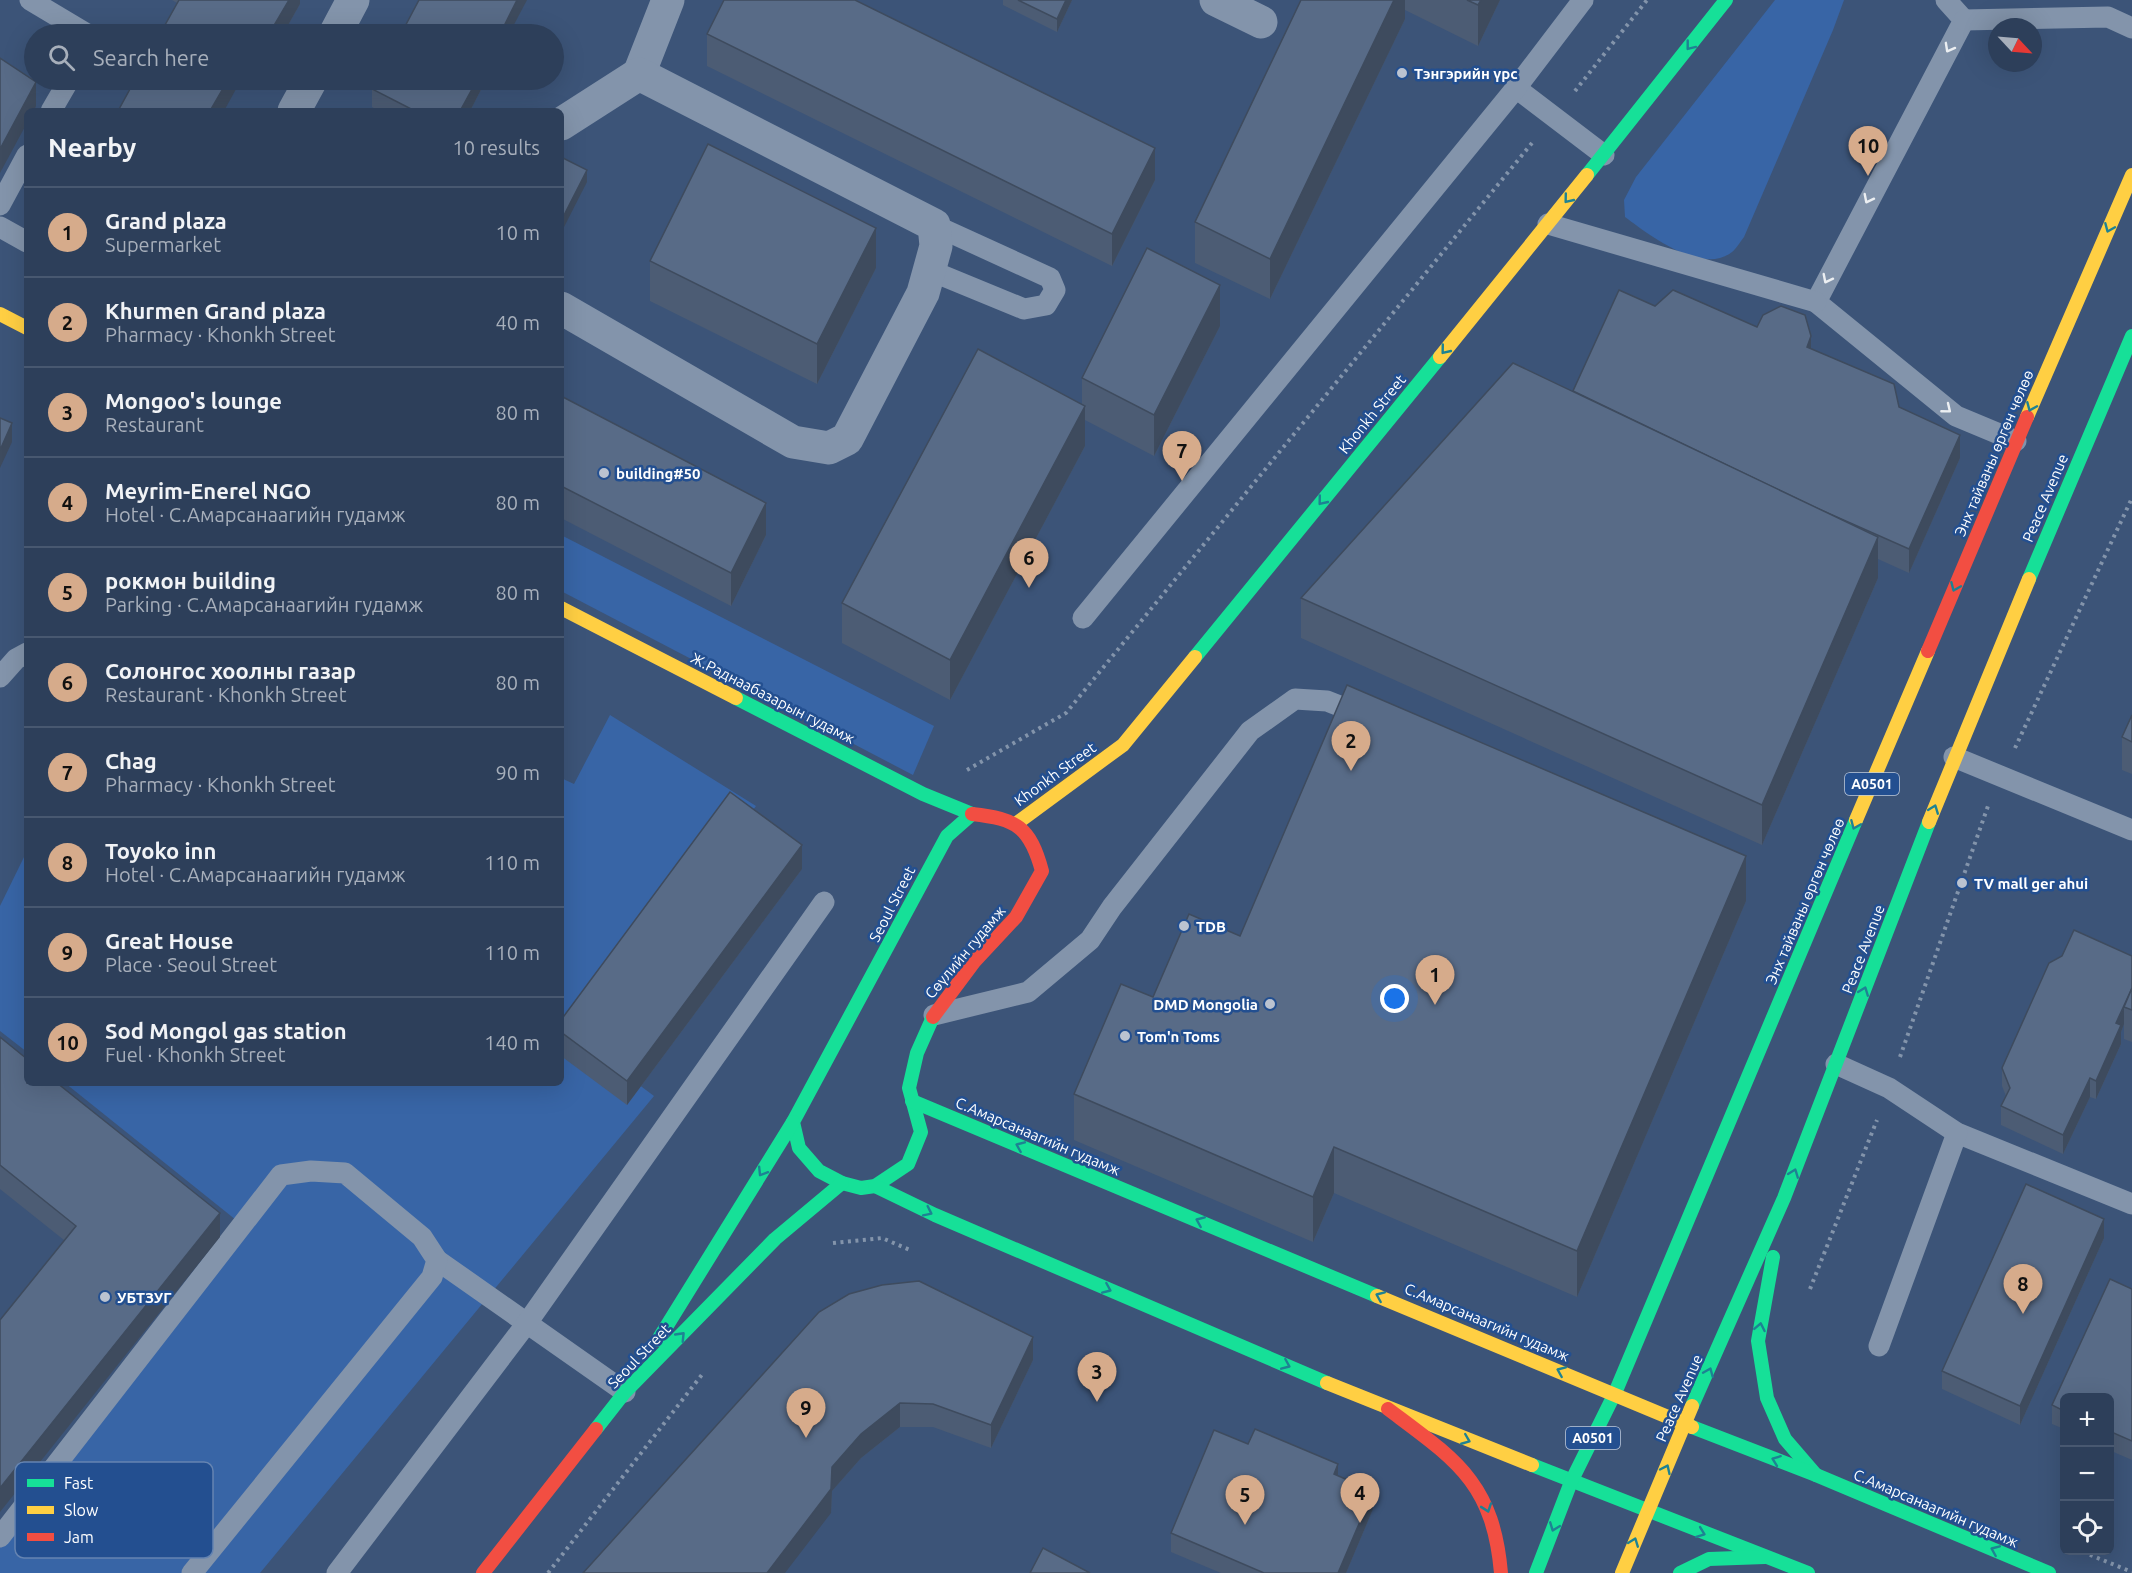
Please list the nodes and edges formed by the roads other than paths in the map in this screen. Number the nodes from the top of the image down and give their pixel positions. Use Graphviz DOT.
graph roads {
  1 [pos="30,0"];
  2 [pos="353,0"];
  3 [pos="668,0"];
  4 [pos="1216,0"];
  5 [pos="1583,0"];
  6 [pos="1726,0"];
  7 [pos="1946,0"];
  8 [pos="1964,20"];
  9 [pos="1261,22"];
  10 [pos="70,24"];
  11 [pos="340,24"];
  12 [pos="2132,28"];
  13 [pos="639,74"];
  14 [pos="1516,88"];
  15 [pos="63,90"];
  16 [pos="306,90"];
  17 [pos="53,108"];
  18 [pos="296,108"];
  19 [pos="564,122"];
  20 [pos="1604,155"];
  21 [pos="24,161"];
  22 [pos="2132,175"];
  23 [pos="0,205"];
  24 [pos="1548,224"];
  25 [pos="934,225"];
  26 [pos="0,227"];
  27 [pos="24,240"];
  28 [pos="929,270"];
  29 [pos="1816,302"];
  30 [pos="564,310"];
  31 [pos="0,314"];
  32 [pos="24,326"];
  33 [pos="2132,336"];
  34 [pos="2016,441"];
  35 [pos="564,610"];
  36 [pos="1083,618"];
  37 [pos="24,655"];
  38 [pos="0,677"];
  39 [pos="1382,723"];
  40 [pos="1954,757"];
  41 [pos="972,814"];
  42 [pos="1017,823"];
  43 [pos="2132,830"];
  44 [pos="824,902"];
  45 [pos="934,1015"];
  46 [pos="1836,1064"];
  47 [pos="912,1101"];
  48 [pos="793,1122"];
  49 [pos="1957,1133"];
  50 [pos="842,1183"];
  51 [pos="875,1186"];
  52 [pos="1784,1198"];
  53 [pos="2132,1204"];
  54 [pos="437,1260"];
  55 [pos="527,1323"];
  56 [pos="1879,1346"];
  57 [pos="625,1392"];
  58 [pos="1615,1393"];
  59 [pos="1388,1409"];
  60 [pos="1686,1425"];
  61 [pos="58,1462"];
  62 [pos="1816,1475"];
  63 [pos="1571,1482"];
  64 [pos="1646,1512"];
  65 [pos="15,1518"];
  66 [pos="0,1537"];
  67 [pos="213,1547"];
  68 [pos="1765,1557"];
  69 [pos="204,1558"];
  70 [pos="192,1573"];
  71 [pos="337,1573"];
  72 [pos="483,1573"];
  73 [pos="1501,1573"];
  74 [pos="1536,1573"];
  75 [pos="1622,1573"];
  76 [pos="1680,1573"];
  77 [pos="1808,1573"];
  78 [pos="2049,1573"];
  1 -- 10 [label="lane"];
  2 -- 11 [label="street"];
  3 -- 13 [label="street"];
  4 -- 9 [label="street"];
  5 -- 14 [label="lane"];
  6 -- 20 [label="main road, Khonkh Street, one-way"];
  7 -- 8 [label="lane"];
  8 -- 12 [label="lane"];
  8 -- 29 [label="lane, one-way"];
  13 -- 19 [label="street"];
  13 -- 25 [label="street"];
  14 -- 20 [label="lane"];
  14 -- 36 [label="lane"];
  15 -- 17 [label="lane"];
  16 -- 18 [label="street"];
  20 -- 24 [label="main road, Khonkh Street, one-way"];
  21 -- 23 [label="lane"];
  22 -- 34 [label="main road, Энх тайваны өргөн чөлөө / A0501, one-way"];
  24 -- 29 [label="lane"];
  24 -- 42 [label="main road, Khonkh Street, one-way"];
  25 -- 28 [label="street"];
  25 -- 28 [label="lane"];
  26 -- 27 [label="lane"];
  28 -- 30 [label="street"];
  29 -- 34 [label="lane, one-way"];
  31 -- 32 [label="main road"];
  33 -- 40 [label="main road, Peace Avenue"];
  34 -- 58 [label="main road, Энх тайваны өргөн чөлөө / A0501, one-way"];
  35 -- 41 [label="main road, Ж.Раднаабазарын гудамж"];
  37 -- 38 [label="lane"];
  39 -- 45 [label="lane"];
  40 -- 43 [label="lane"];
  46 -- 40 [label="main road, Peace Avenue, one-way"];
  41 -- 42 [label="main road"];
  41 -- 48 [label="main road, Seoul Street"];
  42 -- 45 [label="main road, Сөүлийн гудамж"];
  44 -- 55 [label="lane"];
  45 -- 47 [label="main road, Сөүлийн гудамж"];
  46 -- 49 [label="lane"];
  52 -- 46 [label="main road, Peace Avenue, one-way"];
  47 -- 51 [label="main road, Сөүлийн гудамж"];
  58 -- 47 [label="main road, С.Амарсанаагийн гудамж, one-way"];
  48 -- 50 [label="main road"];
  48 -- 57 [label="main road, Seoul Street, one-way"];
  49 -- 53 [label="lane"];
  49 -- 56 [label="lane"];
  50 -- 51 [label="main road"];
  57 -- 50 [label="main road, Seoul Street, one-way"];
  51 -- 59 [label="main road, one-way"];
  60 -- 52 [label="main road, Peace Avenue, one-way"];
  62 -- 52 [label="main road, one-way"];
  54 -- 55 [label="lane"];
  54 -- 61 [label="lane"];
  54 -- 67 [label="lane"];
  55 -- 57 [label="lane"];
  55 -- 71 [label="lane"];
  57 -- 72 [label="main road, Seoul Street"];
  58 -- 60 [label="main road, С.Амарсанаагийн гудамж"];
  58 -- 63 [label="main road, Энх тайваны өргөн чөлөө / A0501"];
  59 -- 63 [label="main road, one-way"];
  59 -- 73 [label="main road, one-way"];
  62 -- 60 [label="main road, С.Амарсанаагийн гудамж, one-way"];
  64 -- 60 [label="main road, Peace Avenue, one-way"];
  78 -- 62 [label="main road, С.Амарсанаагийн гудамж, one-way"];
  63 -- 64 [label="main road"];
  63 -- 74 [label="main road, Энх тайваны өргөн чөлөө / A0501, one-way"];
  64 -- 68 [label="main road, one-way"];
  75 -- 64 [label="main road, Peace Avenue, one-way"];
  65 -- 66 [label="lane"];
  68 -- 76 [label="main road"];
  68 -- 77 [label="main road"];
  69 -- 70 [label="lane"];
}
